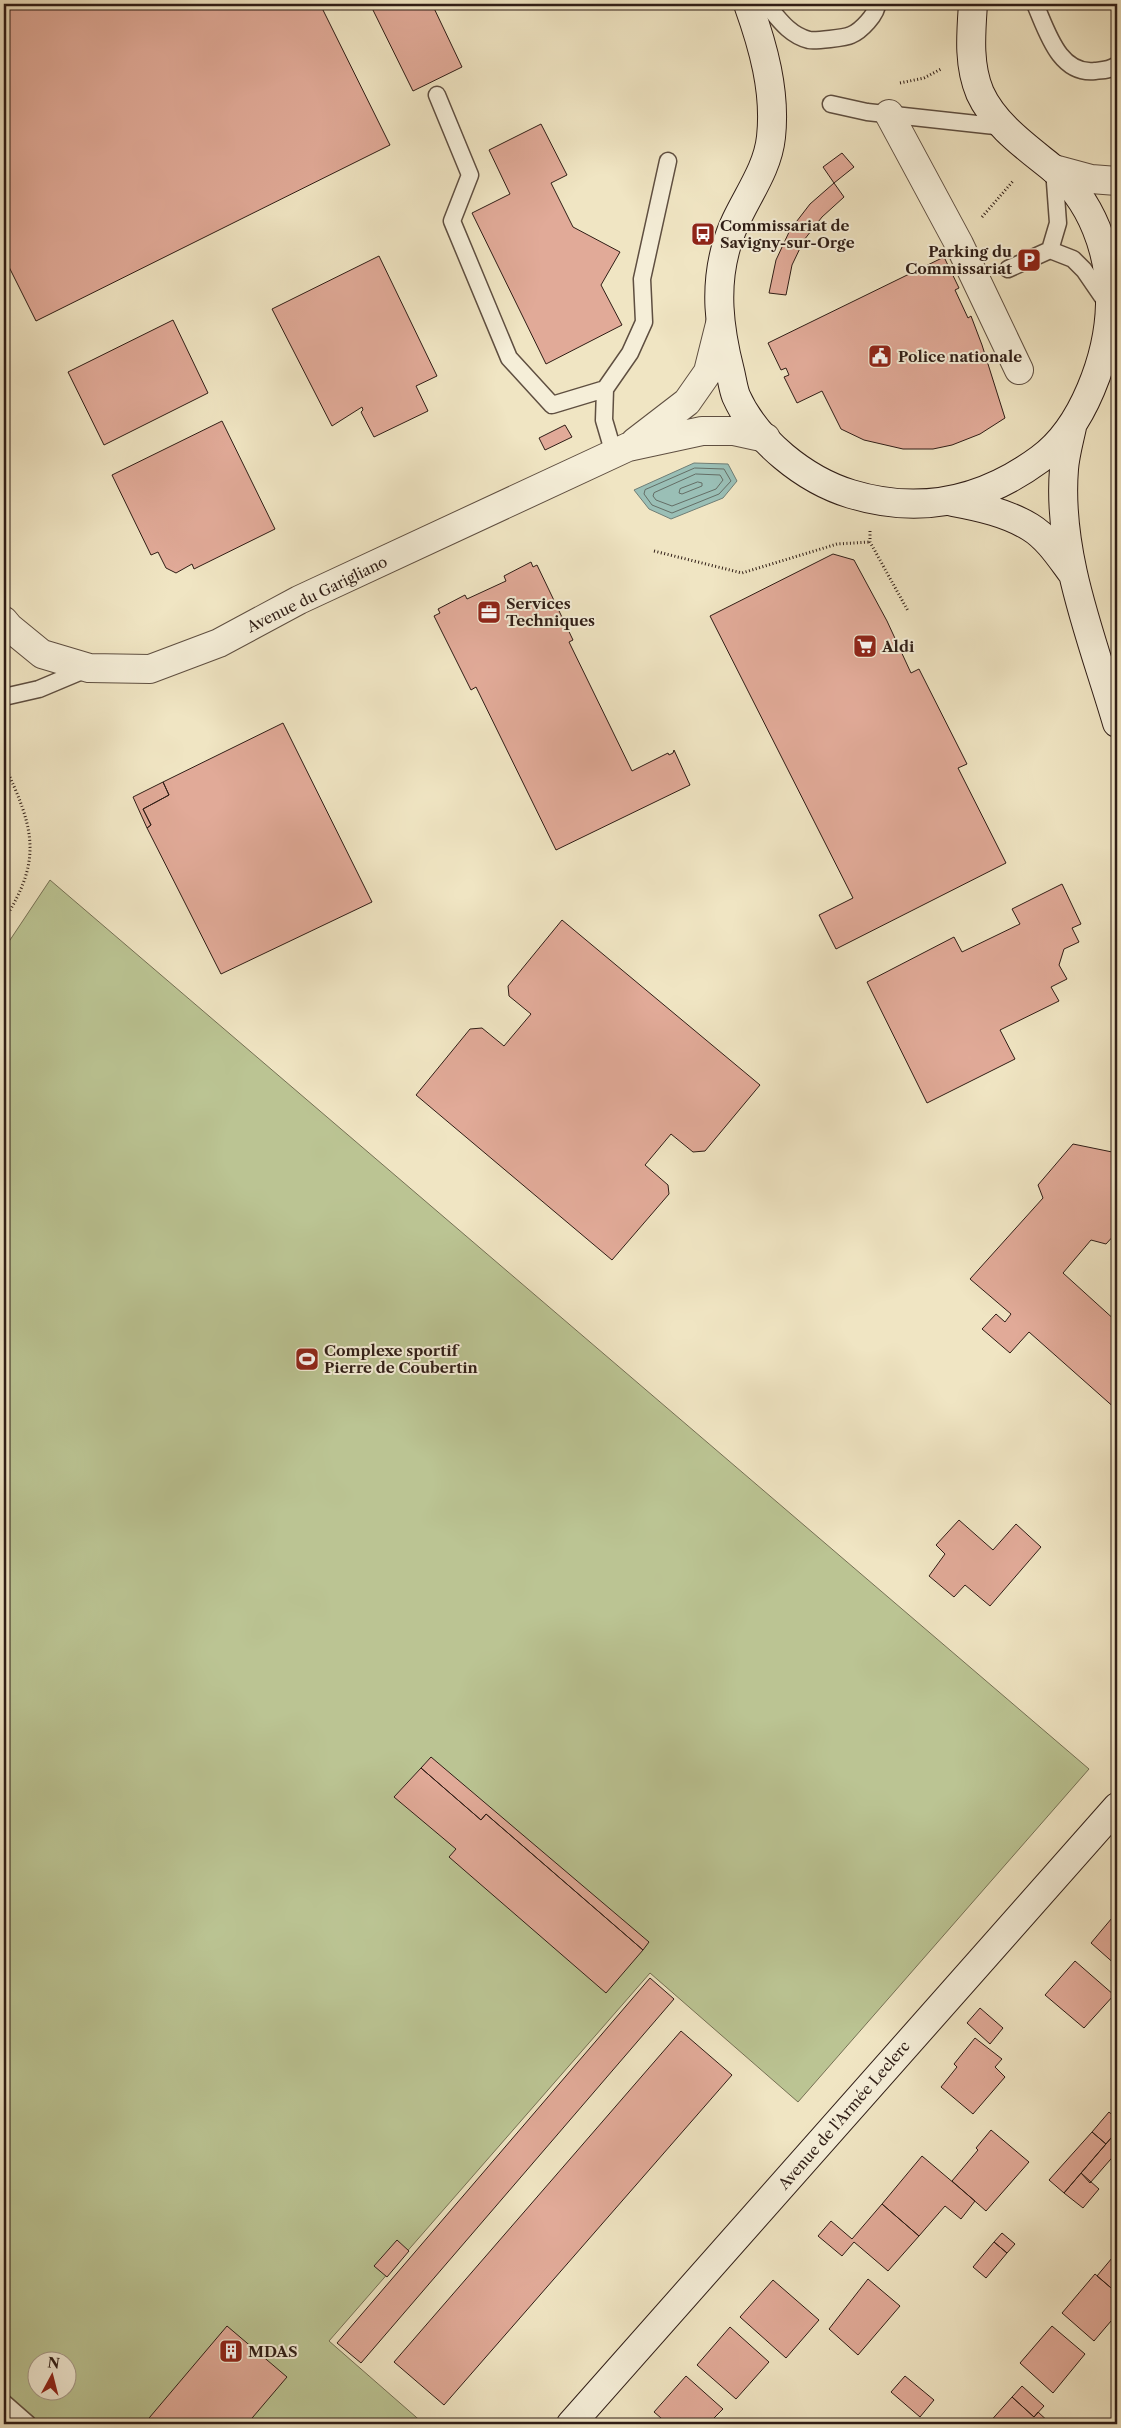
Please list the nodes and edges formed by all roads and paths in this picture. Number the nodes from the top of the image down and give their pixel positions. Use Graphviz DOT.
graph roads {
  1 [pos="748,4"];
  2 [pos="766,4"];
  3 [pos="878,4"];
  4 [pos="972,4"];
  5 [pos="1035,4"];
  6 [pos="941,59"];
  7 [pos="1117,65"];
  8 [pos="897,83"];
  9 [pos="438,95"];
  10 [pos="831,104"];
  11 [pos="888,114"];
  12 [pos="1004,127"];
  13 [pos="668,161"];
  14 [pos="1045,162"];
  15 [pos="1117,182"];
  16 [pos="959,244"];
  17 [pos="1050,250"];
  18 [pos="1113,268"];
  19 [pos="1008,269"];
  20 [pos="1110,308"];
  21 [pos="720,324"];
  22 [pos="1019,370"];
  23 [pos="605,389"];
  24 [pos="1072,427"];
  25 [pos="766,438"];
  26 [pos="621,450"];
  27 [pos="952,502"];
  28 [pos="654,551"];
  29 [pos="1073,573"];
  30 [pos="908,611"];
  31 [pos="4,621"];
  32 [pos="89,668"];
  33 [pos="4,697"];
  34 [pos="1117,723"];
  35 [pos="4,764"];
  36 [pos="4,920"];
  37 [pos="1117,1806"];
  38 [pos="4,2403"];
  39 [pos="28,2424"];
  40 [pos="571,2424"];
  1 -- 21 [label="street"];
  2 -- 3 [label="lane"];
  4 -- 12 [label="street"];
  5 -- 7 [label="lane"];
  6 -- 8 [label="path"];
  9 -- 23 [label="lane"];
  10 -- 11 [label="lane"];
  11 -- 12 [label="lane"];
  11 -- 16 [label="street"];
  12 -- 14 [label="street"];
  13 -- 23 [label="lane"];
  14 -- 15 [label="street"];
  14 -- 16 [label="path"];
  14 -- 17 [label="lane"];
  14 -- 18 [label="street"];
  16 -- 22 [label="street"];
  17 -- 19 [label="lane"];
  17 -- 20 [label="lane"];
  18 -- 20 [label="street"];
  20 -- 24 [label="street"];
  21 -- 25 [label="street"];
  21 -- 26 [label="street, Avenue du Garigliano"];
  23 -- 26 [label="lane"];
  24 -- 27 [label="street"];
  24 -- 29 [label="street"];
  25 -- 26 [label="street, Avenue du Garigliano"];
  25 -- 27 [label="street"];
  26 -- 32 [label="street, Avenue du Garigliano"];
  27 -- 29 [label="street"];
  28 -- 30 [label="path"];
  29 -- 34 [label="street"];
  31 -- 32 [label="street, Avenue du Garigliano"];
  32 -- 33 [label="lane"];
  35 -- 36 [label="path"];
  37 -- 40 [label="street, Avenue de l'Armée Leclerc"];
  38 -- 39 [label="lane"];
}
